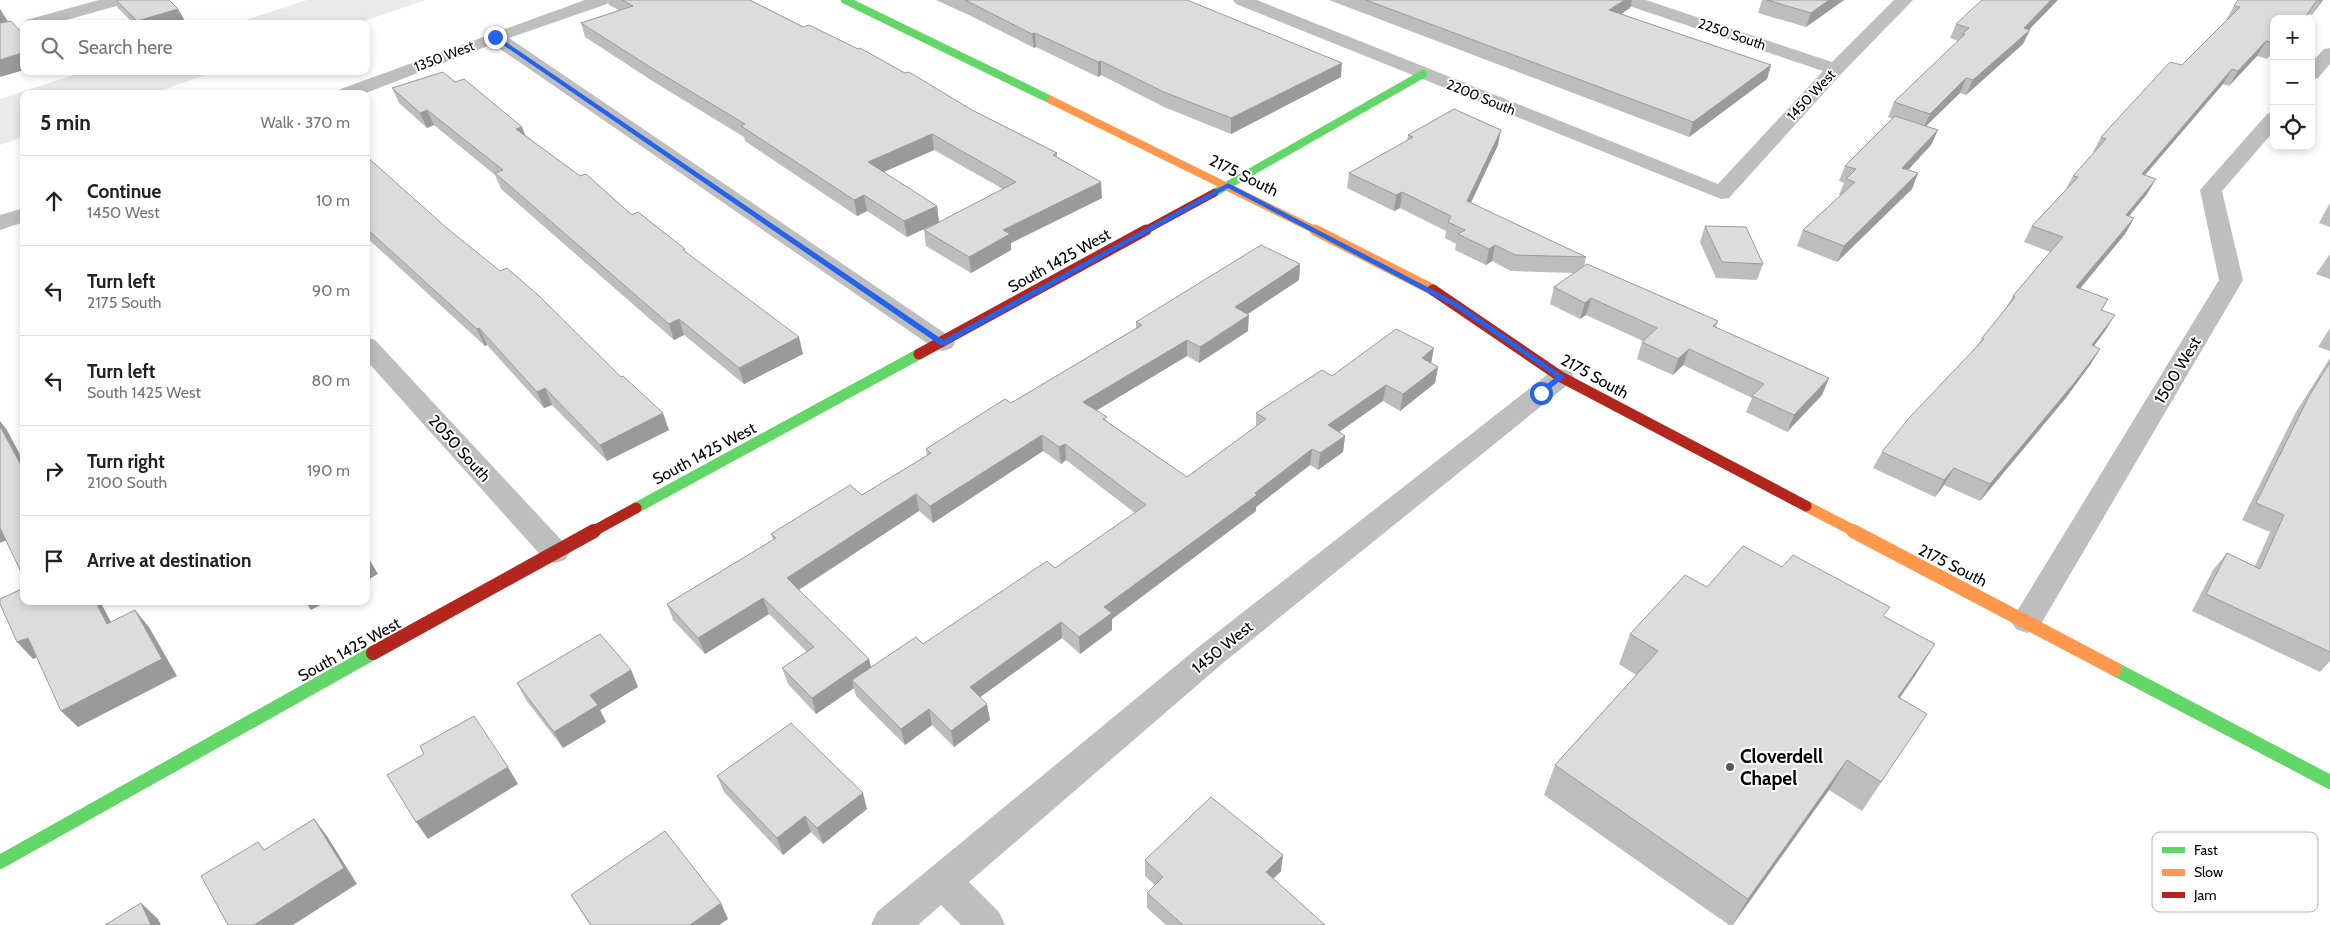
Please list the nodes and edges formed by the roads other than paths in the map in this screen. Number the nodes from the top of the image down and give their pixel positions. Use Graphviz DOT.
graph roads {
  1 [pos="118,0"];
  2 [pos="601,0"];
  3 [pos="845,0"];
  4 [pos="1242,0"];
  5 [pos="1629,0"];
  6 [pos="1904,0"];
  7 [pos="46,20"];
  8 [pos="495,37"];
  9 [pos="2330,53"];
  10 [pos="1835,69"];
  11 [pos="2315,70"];
  12 [pos="1424,74"];
  13 [pos="356,90"];
  14 [pos="2270,123"];
  15 [pos="1228,185"];
  16 [pos="1721,193"];
  17 [pos="20,216"];
  18 [pos="0,223"];
  19 [pos="943,343"];
  20 [pos="370,349"];
  21 [pos="1561,377"];
  22 [pos="555,552"];
  23 [pos="2027,621"];
  24 [pos="2330,782"];
  25 [pos="0,862"];
  26 [pos="943,881"];
  27 [pos="890,925"];
  28 [pos="986,925"];
  1 -- 7 [label="street"];
  2 -- 8 [label="street, 1350 West"];
  3 -- 15 [label="street, 2175 South"];
  4 -- 12 [label="street, 2200 South"];
  5 -- 10 [label="street, 2250 South"];
  6 -- 10 [label="street, 1450 West"];
  8 -- 13 [label="street, 1350 West"];
  8 -- 19 [label="street"];
  9 -- 11 [label="street"];
  10 -- 16 [label="street, 1450 West"];
  12 -- 15 [label="street, South 1425 West"];
  12 -- 16 [label="street, 2200 South"];
  14 -- 23 [label="street, 1500 West"];
  15 -- 19 [label="street, South 1425 West"];
  15 -- 21 [label="street, 2175 South"];
  17 -- 18 [label="street"];
  19 -- 22 [label="street, South 1425 West"];
  20 -- 22 [label="street, 2050 South"];
  21 -- 23 [label="street, 2175 South"];
  21 -- 26 [label="street, 1450 West"];
  22 -- 25 [label="street, South 1425 West"];
  23 -- 24 [label="street, 2175 South"];
  26 -- 27 [label="street, 1450 West"];
  26 -- 28 [label="street"];
}
